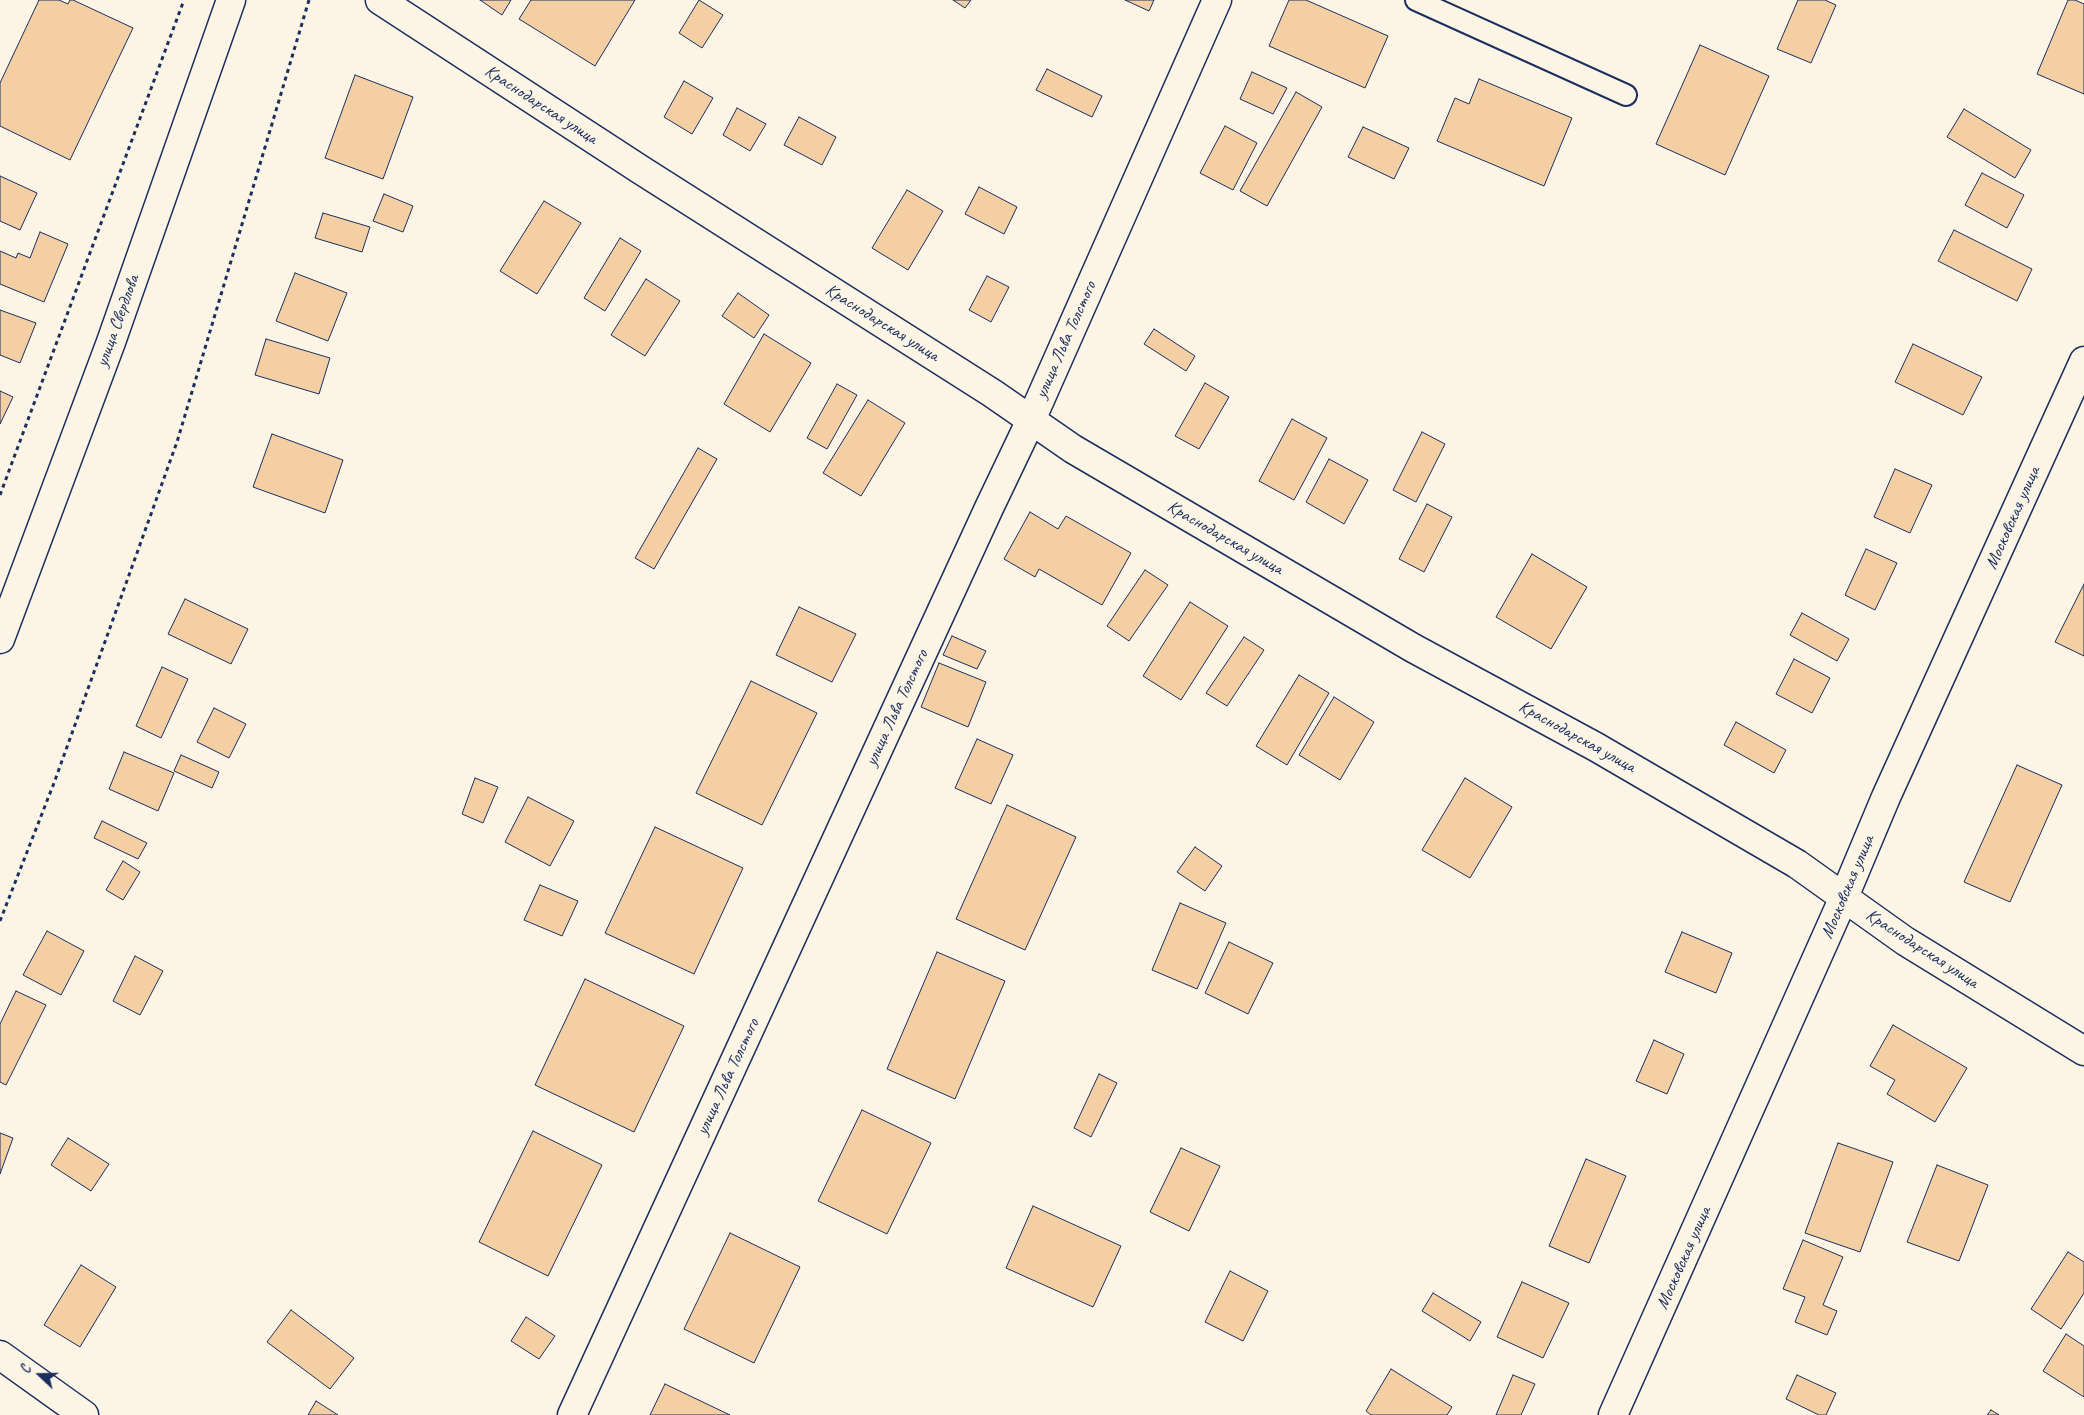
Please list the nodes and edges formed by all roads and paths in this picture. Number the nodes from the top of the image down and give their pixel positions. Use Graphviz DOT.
graph roads {
  1 [pos="184,0"];
  2 [pos="231,0"];
  3 [pos="309,0"];
  4 [pos="380,0"];
  5 [pos="1217,0"];
  6 [pos="1416,0"];
  7 [pos="1626,95"];
  8 [pos="2084,360"];
  9 [pos="1031,420"];
  10 [pos="0,495"];
  11 [pos="0,639"];
  12 [pos="1844,897"];
  13 [pos="0,921"];
  14 [pos="2084,1052"];
  15 [pos="0,1355"];
  16 [pos="84,1415"];
  17 [pos="572,1415"];
  18 [pos="1613,1415"];
  1 -- 10 [label="path"];
  2 -- 11 [label="street, улица Свердлова"];
  3 -- 13 [label="path"];
  4 -- 9 [label="street, Краснодарская улица"];
  5 -- 9 [label="street, улица Льва Толстого"];
  6 -- 7 [label="lane"];
  8 -- 12 [label="street, Московская улица"];
  9 -- 12 [label="street, Краснодарская улица"];
  9 -- 17 [label="street, улица Льва Толстого"];
  12 -- 14 [label="street, Краснодарская улица"];
  12 -- 18 [label="street, Московская улица"];
  15 -- 16 [label="street"];
}
